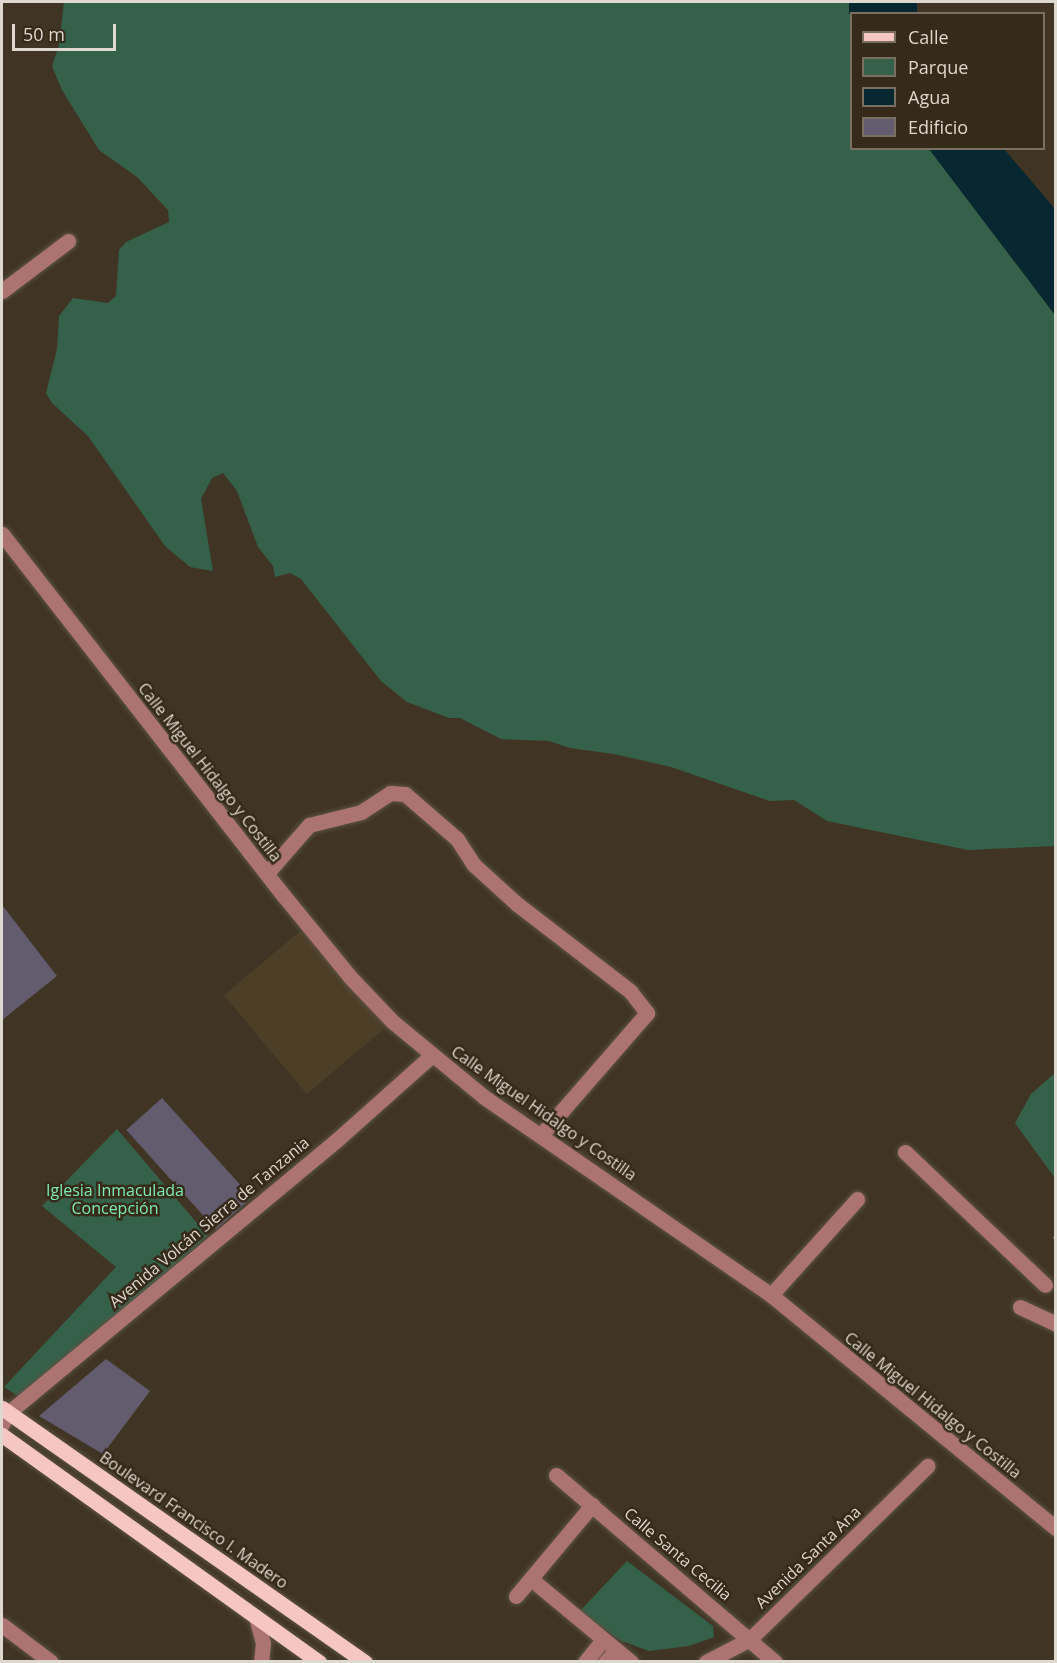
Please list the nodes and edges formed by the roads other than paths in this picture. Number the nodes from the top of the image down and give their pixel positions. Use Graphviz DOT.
graph roads {
  1 [pos="68,241"];
  2 [pos="2,291"];
  3 [pos="2,534"];
  4 [pos="267,873"];
  5 [pos="431,1056"];
  6 [pos="541,1135"];
  7 [pos="905,1152"];
  8 [pos="857,1199"];
  9 [pos="1045,1285"];
  10 [pos="771,1295"];
  11 [pos="1020,1307"];
  12 [pos="1056,1324"];
  13 [pos="4,1415"];
  14 [pos="2,1435"];
  15 [pos="927,1466"];
  16 [pos="556,1475"];
  17 [pos="591,1505"];
  18 [pos="1056,1528"];
  19 [pos="531,1579"];
  20 [pos="516,1596"];
  21 [pos="256,1617"];
  22 [pos="2,1625"];
  23 [pos="750,1639"];
  24 [pos="603,1640"];
  25 [pos="616,1650"];
  26 [pos="312,1660"];
  27 [pos="51,1662"];
  28 [pos="261,1662"];
  29 [pos="365,1662"];
  30 [pos="585,1662"];
  31 [pos="605,1662"];
  32 [pos="632,1662"];
  33 [pos="706,1662"];
  34 [pos="775,1662"];
  1 -- 2 [label="street"];
  3 -- 4 [label="street, Calle Miguel Hidalgo y Costilla"];
  4 -- 5 [label="street, Calle Miguel Hidalgo y Costilla"];
  4 -- 6 [label="street"];
  5 -- 6 [label="street, Calle Miguel Hidalgo y Costilla"];
  5 -- 13 [label="street, Avenida Volcán Sierra de Tanzania"];
  6 -- 10 [label="street, Calle Miguel Hidalgo y Costilla"];
  7 -- 9 [label="street"];
  8 -- 10 [label="street"];
  10 -- 18 [label="street, Calle Miguel Hidalgo y Costilla"];
  11 -- 12 [label="street"];
  13 -- 29 [label="main road, Boulevard Francisco I. Madero"];
  14 -- 21 [label="main road"];
  15 -- 23 [label="street, Avenida Santa Ana"];
  16 -- 17 [label="street, Calle Santa Cecilia"];
  17 -- 19 [label="street"];
  17 -- 23 [label="street, Calle Santa Cecilia"];
  19 -- 20 [label="street"];
  19 -- 24 [label="street"];
  21 -- 26 [label="main road"];
  21 -- 28 [label="street"];
  22 -- 27 [label="street"];
  23 -- 33 [label="street, Avenida Santa Ana"];
  23 -- 34 [label="street, Calle Santa Cecilia"];
  24 -- 25 [label="street"];
  24 -- 30 [label="street"];
  25 -- 31 [label="street"];
  25 -- 32 [label="street"];
}
